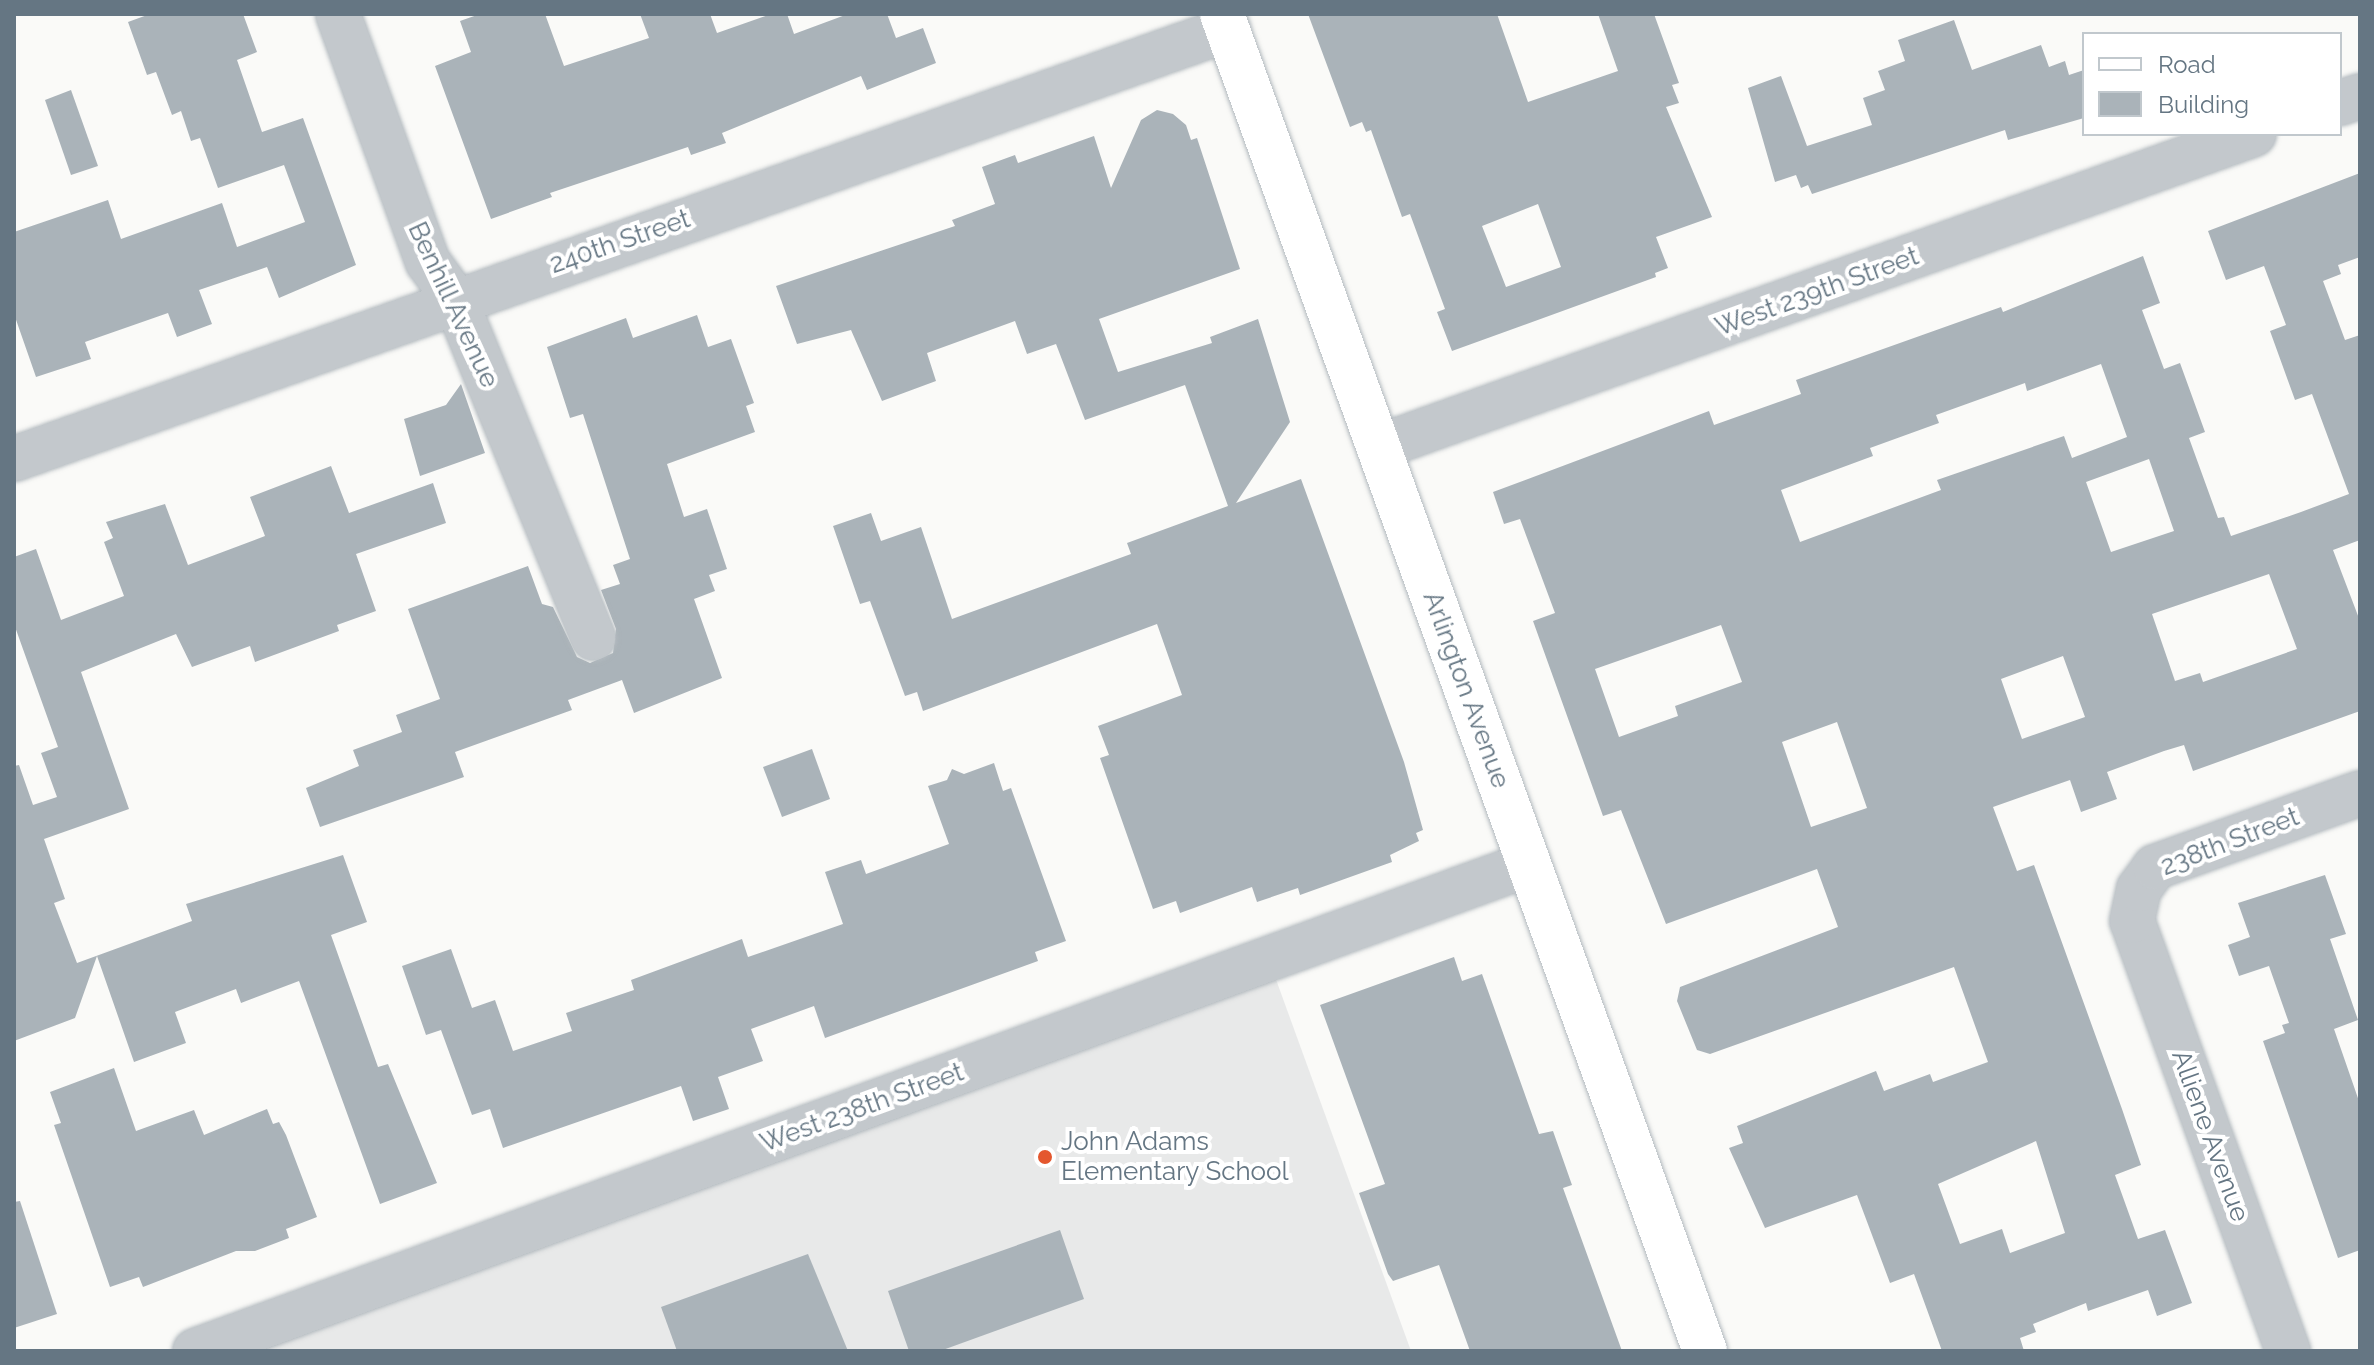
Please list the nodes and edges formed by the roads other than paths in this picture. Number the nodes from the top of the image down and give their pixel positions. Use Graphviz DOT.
graph roads {
  1 [pos="338,14"];
  2 [pos="1225,22"];
  3 [pos="2248,136"];
  4 [pos="455,299"];
  5 [pos="1379,447"];
  6 [pos="14,459"];
  7 [pos="593,638"];
  8 [pos="2360,793"];
  9 [pos="1529,864"];
  10 [pos="2132,921"];
  11 [pos="195,1351"];
  12 [pos="1705,1351"];
  13 [pos="2288,1351"];
  1 -- 4 [label="street, Benhill Avenue"];
  2 -- 4 [label="street, 240th Street"];
  2 -- 5 [label="main road, Arlington Avenue"];
  3 -- 5 [label="street, West 239th Street"];
  4 -- 6 [label="street, 240th Street"];
  4 -- 7 [label="street, Benhill Avenue"];
  5 -- 9 [label="main road, Arlington Avenue"];
  8 -- 10 [label="street, 238th Street"];
  9 -- 11 [label="street, West 238th Street"];
  9 -- 12 [label="main road, Arlington Avenue"];
  10 -- 13 [label="street, Alliene Avenue"];
}
